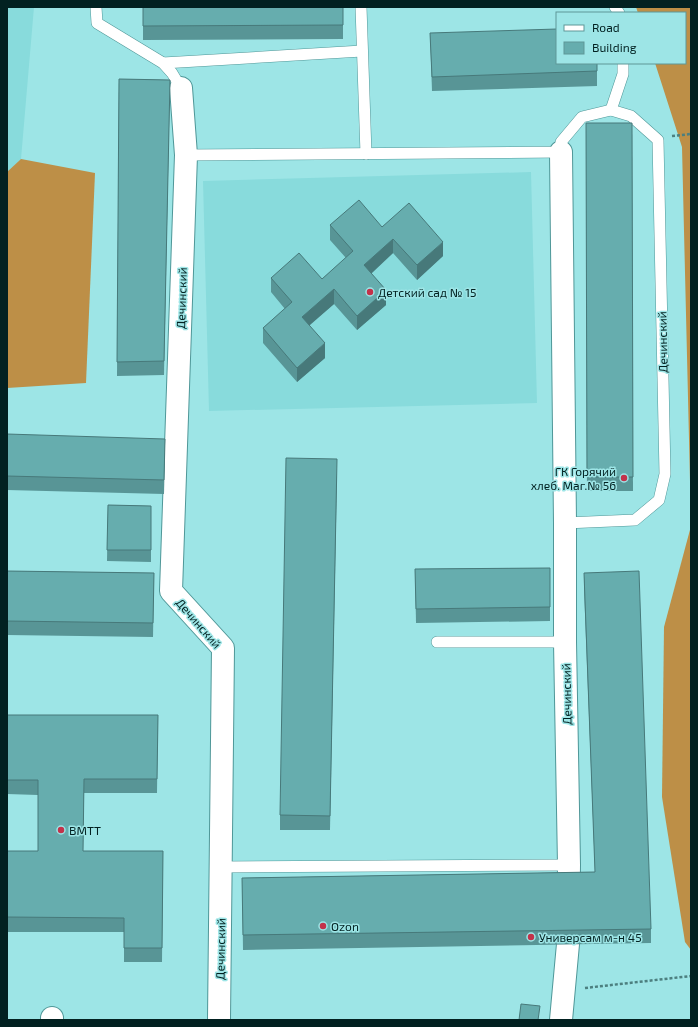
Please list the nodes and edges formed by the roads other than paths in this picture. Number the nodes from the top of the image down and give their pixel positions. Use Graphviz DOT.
graph roads {
  1 [pos="96,7"];
  2 [pos="361,7"];
  3 [pos="362,51"];
  4 [pos="163,63"];
  5 [pos="623,64"];
  6 [pos="181,88"];
  7 [pos="611,110"];
  8 [pos="561,152"];
  9 [pos="366,154"];
  10 [pos="186,155"];
  11 [pos="566,523"];
  12 [pos="437,642"];
  13 [pos="565,642"];
  14 [pos="569,865"];
  15 [pos="220,867"];
  16 [pos="219,1020"];
  17 [pos="562,1020"];
  1 -- 4 [label="lane, Дечинский"];
  2 -- 3 [label="lane"];
  3 -- 4 [label="lane"];
  3 -- 9 [label="lane"];
  4 -- 6 [label="lane, Дечинский"];
  5 -- 7 [label="lane"];
  6 -- 10 [label="street, Дечинский"];
  7 -- 8 [label="lane, Дечинский"];
  7 -- 11 [label="lane, Дечинский"];
  8 -- 9 [label="lane"];
  8 -- 11 [label="street, Дечинский"];
  9 -- 10 [label="lane"];
  10 -- 15 [label="street, Дечинский"];
  11 -- 13 [label="street, Дечинский"];
  12 -- 13 [label="lane"];
  13 -- 14 [label="street, Дечинский"];
  14 -- 15 [label="lane"];
  14 -- 17 [label="street, Дечинский"];
  15 -- 16 [label="street, Дечинский"];
}
